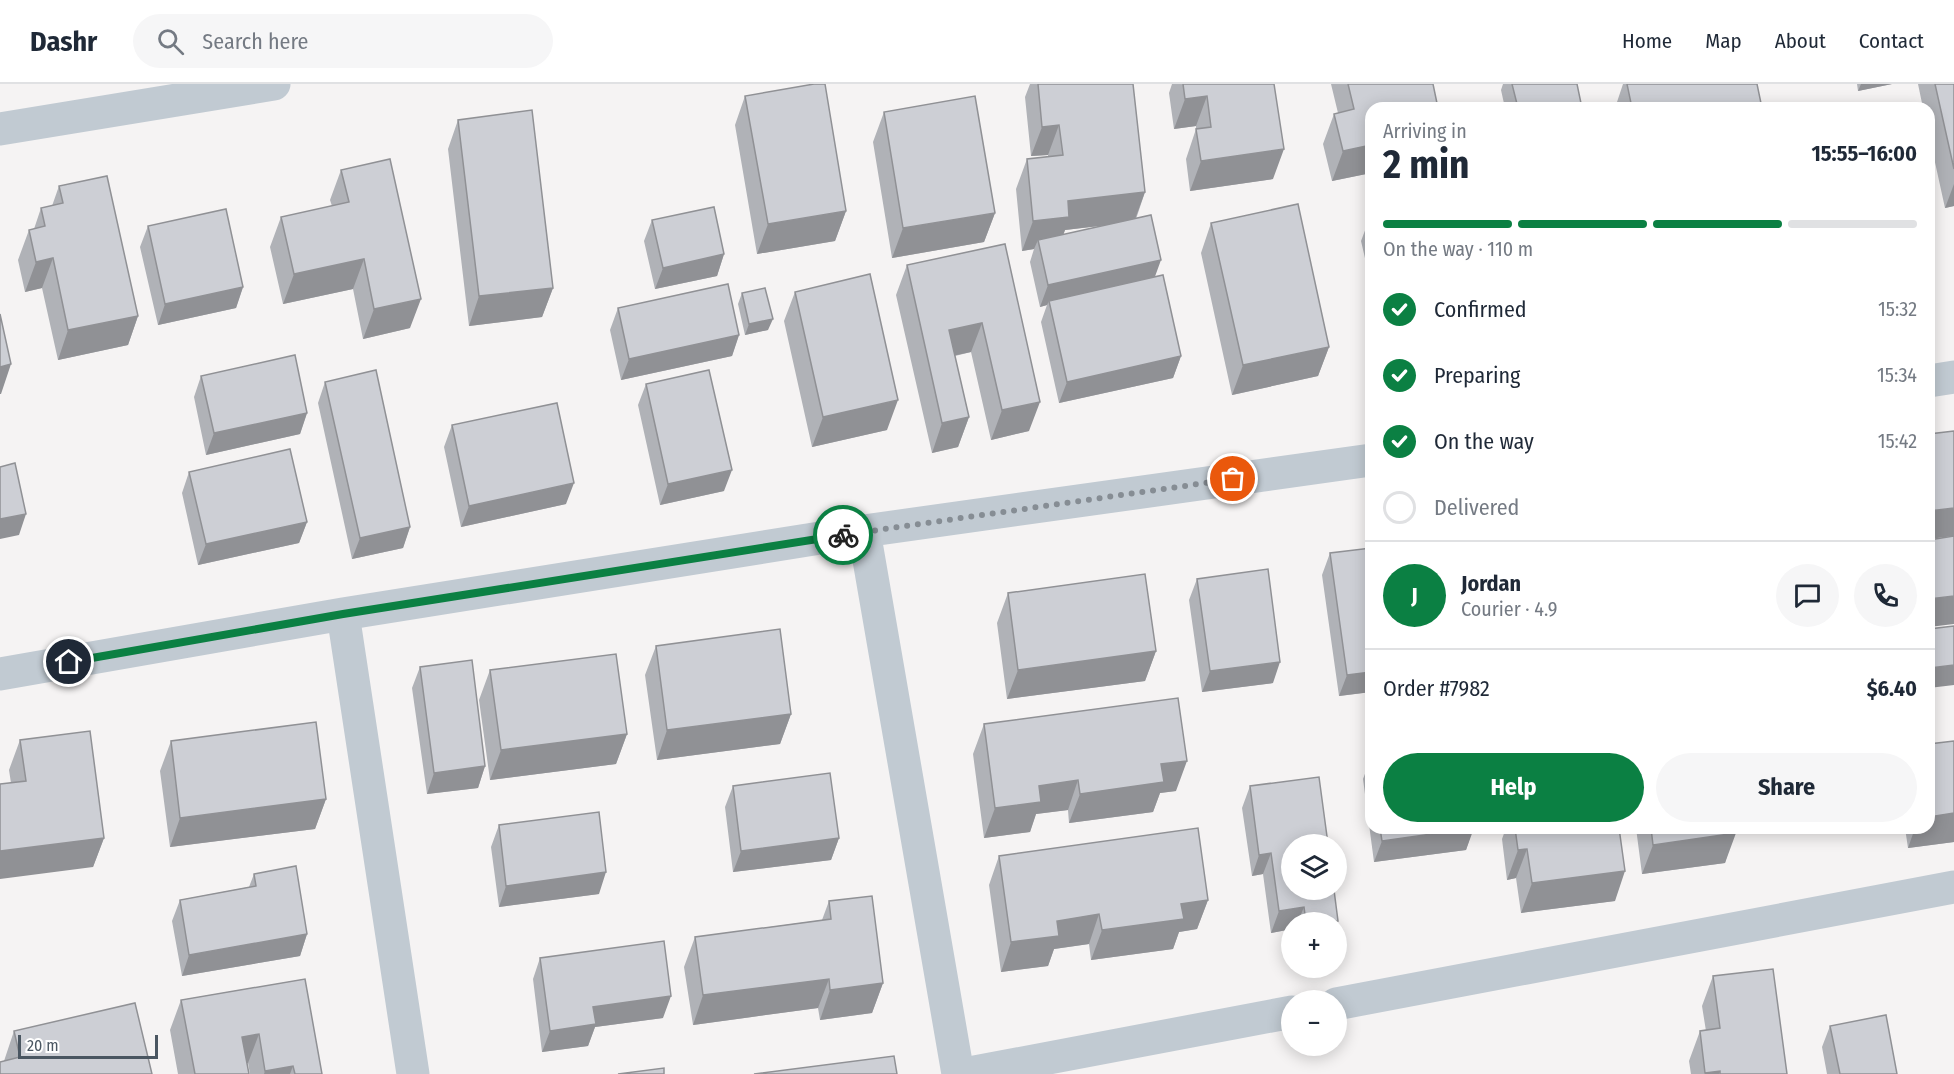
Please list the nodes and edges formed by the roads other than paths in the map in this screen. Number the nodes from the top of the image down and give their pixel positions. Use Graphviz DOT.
graph roads {
  1 [pos="274,84"];
  2 [pos="0,129"];
  3 [pos="1954,377"];
  4 [pos="1935,380"];
  5 [pos="1365,460"];
  6 [pos="864,531"];
  7 [pos="343,614"];
  8 [pos="0,674"];
  9 [pos="1954,887"];
  10 [pos="1347,1002"];
  11 [pos="1281,1014"];
  12 [pos="413,1074"];
  13 [pos="958,1074"];
  14 [pos="964,1074"];
  1 -- 2 [label="street"];
  3 -- 4 [label="street"];
  5 -- 6 [label="street"];
  6 -- 7 [label="street"];
  6 -- 13 [label="street"];
  7 -- 8 [label="street"];
  7 -- 12 [label="street"];
  9 -- 10 [label="street"];
  11 -- 14 [label="street"];
}
